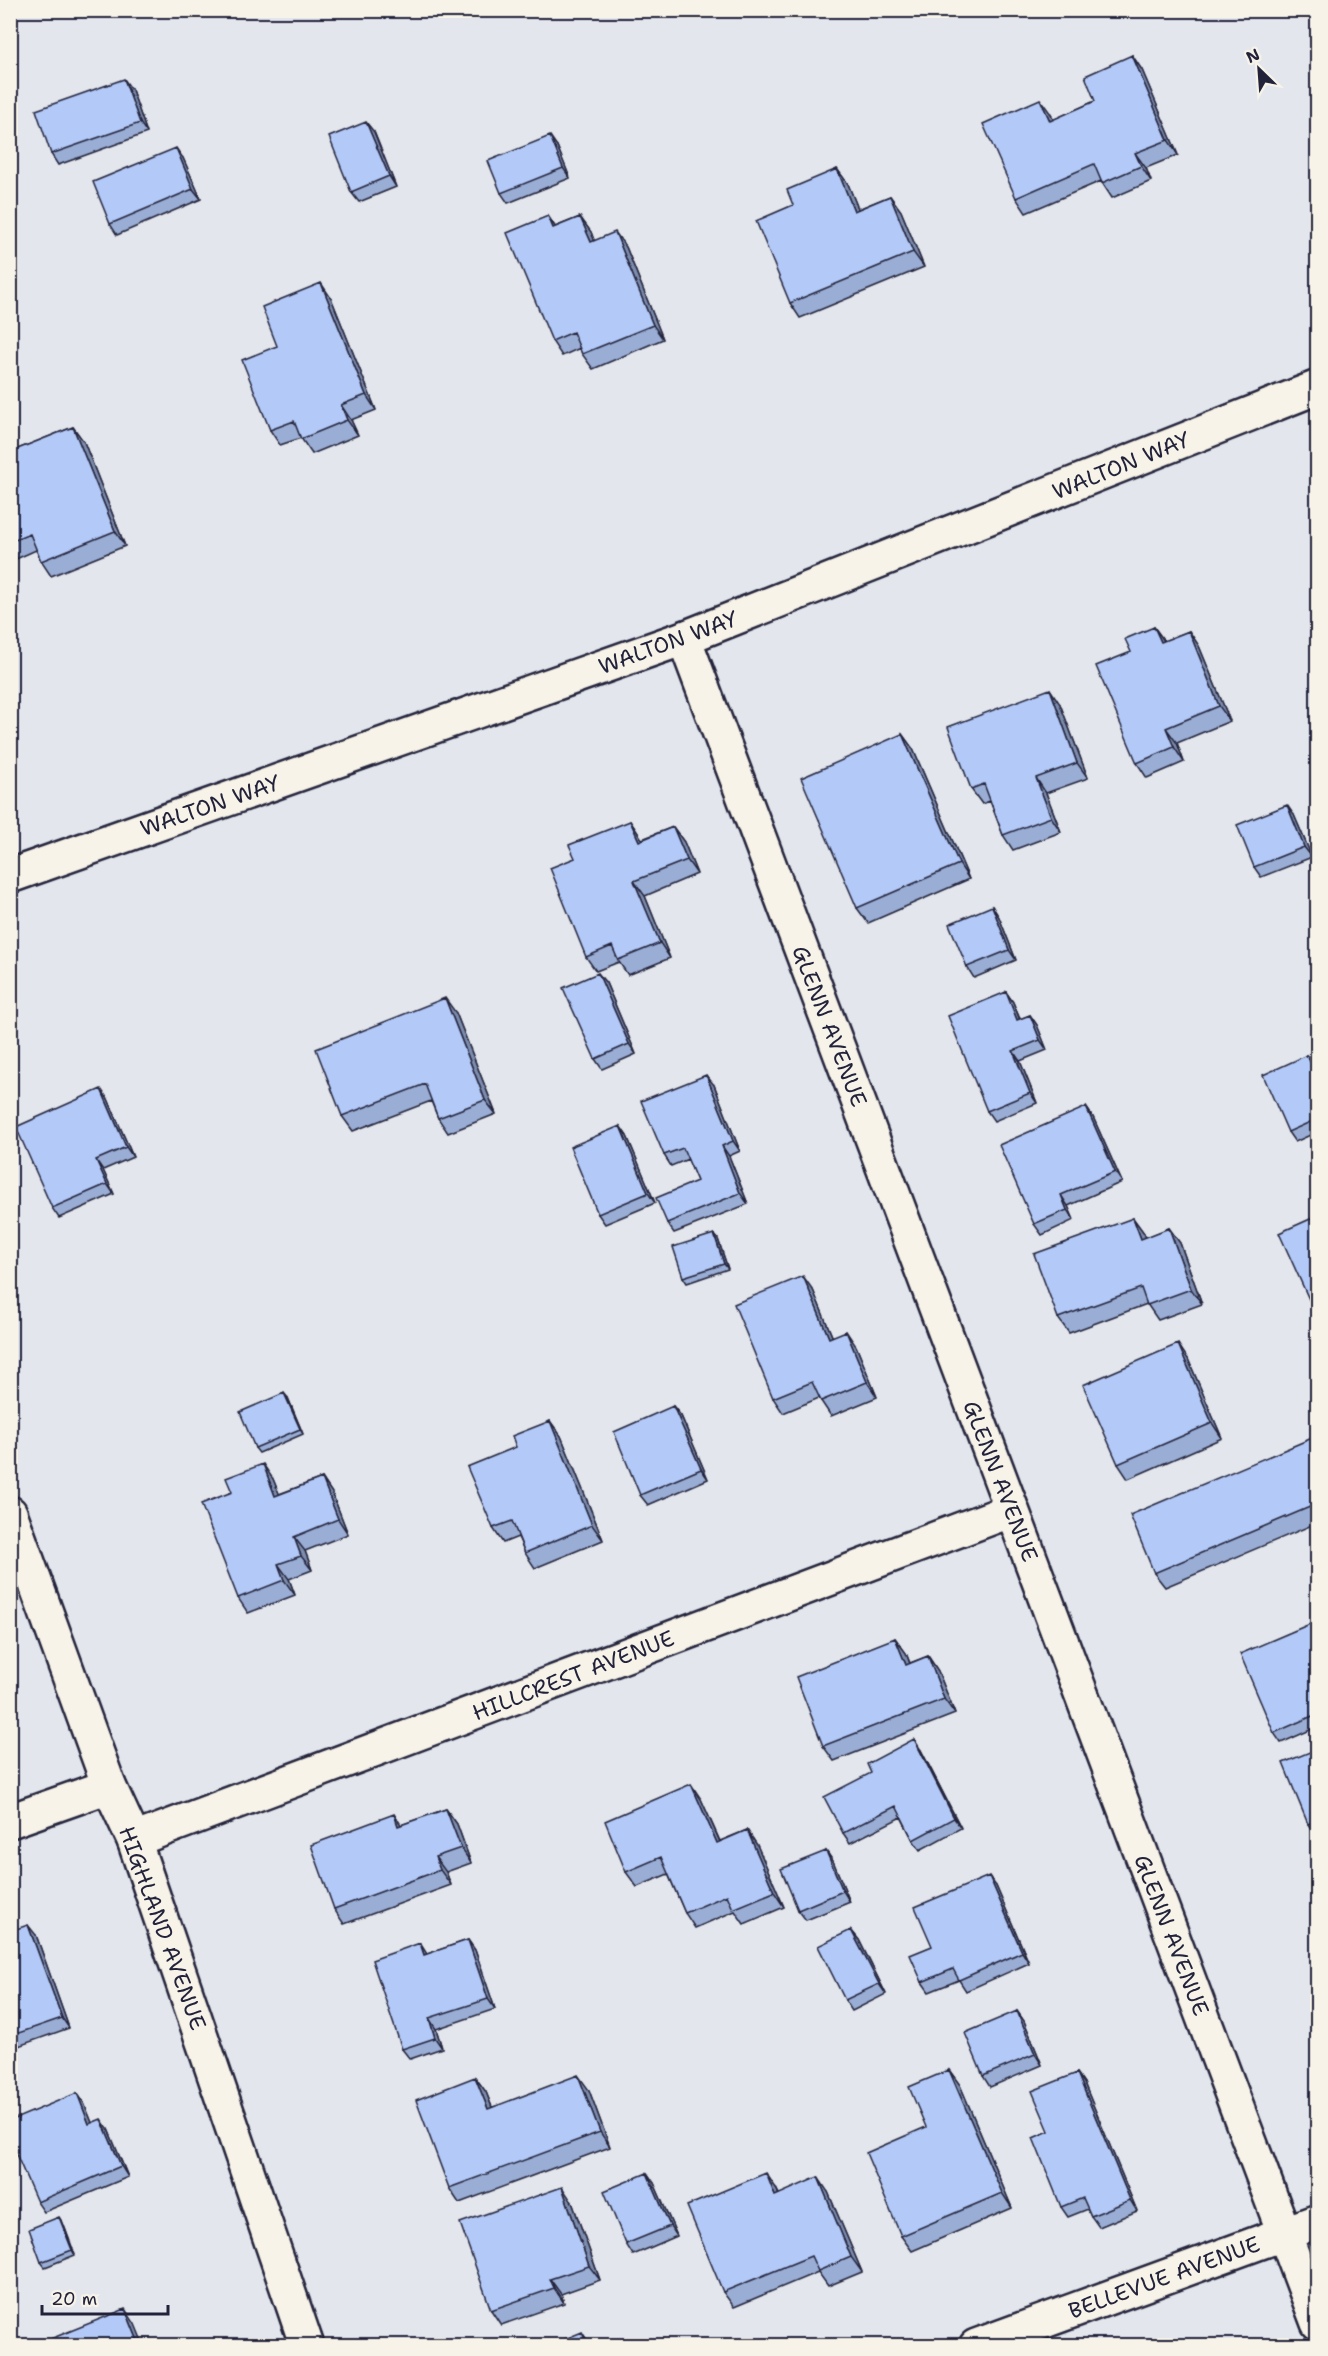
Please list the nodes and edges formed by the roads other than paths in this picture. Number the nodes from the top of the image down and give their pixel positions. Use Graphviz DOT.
graph roads {
  1 [pos="1317,387"];
  2 [pos="684,638"];
  3 [pos="10,876"];
  4 [pos="1012,1510"];
  5 [pos="10,1513"];
  6 [pos="109,1786"];
  7 [pos="10,1821"];
  8 [pos="134,1840"];
  9 [pos="1317,2221"];
  10 [pos="1284,2233"];
  11 [pos="1317,2323"];
  12 [pos="307,2346"];
  13 [pos="976,2346"];
  1 -- 2 [label="street, WALTON WAY"];
  2 -- 3 [label="street, WALTON WAY"];
  2 -- 4 [label="street, GLENN AVENUE"];
  4 -- 8 [label="street, HILLCREST AVENUE"];
  4 -- 10 [label="street, GLENN AVENUE"];
  5 -- 6 [label="street, HIGHLAND AVENUE"];
  6 -- 7 [label="street"];
  6 -- 8 [label="street, HIGHLAND AVENUE"];
  8 -- 12 [label="street, HIGHLAND AVENUE"];
  9 -- 10 [label="street, BELLEVUE AVENUE"];
  10 -- 11 [label="street, GLENN AVENUE"];
  10 -- 13 [label="street, BELLEVUE AVENUE"];
}
